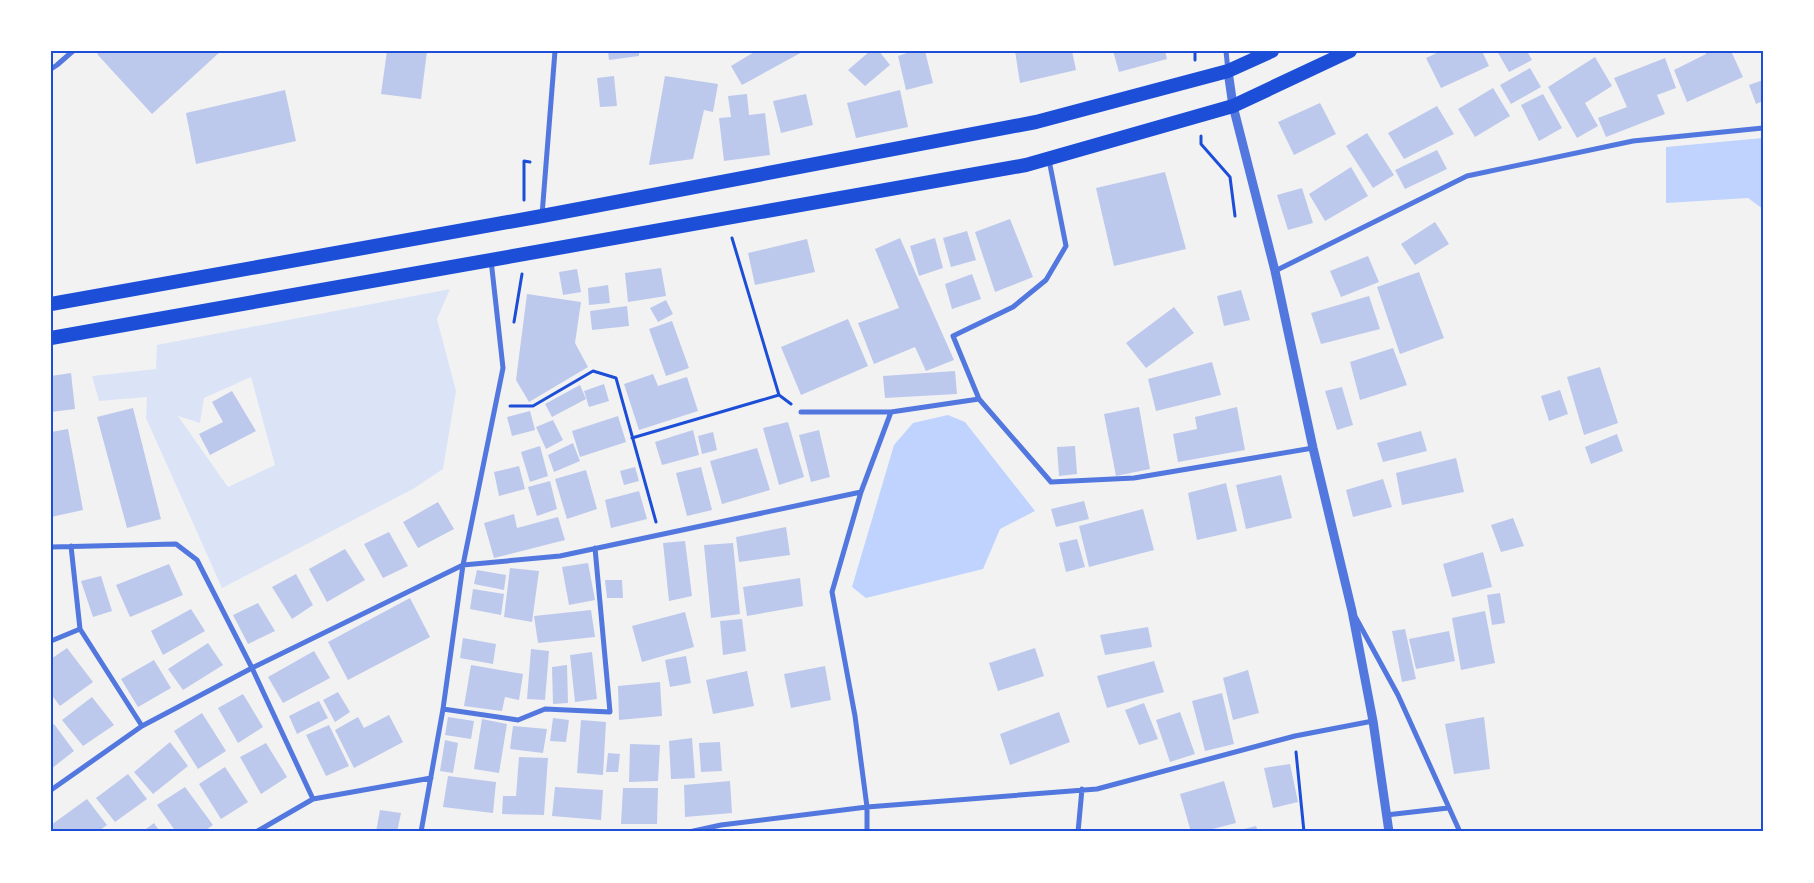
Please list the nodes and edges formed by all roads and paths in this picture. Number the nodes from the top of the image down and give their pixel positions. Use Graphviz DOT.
graph roads {
  1 [pos="73,51"];
  2 [pos="555,51"];
  3 [pos="1195,51"];
  4 [pos="1226,51"];
  5 [pos="1272,51"];
  6 [pos="1350,51"];
  7 [pos="1196,60"];
  8 [pos="51,68"];
  9 [pos="1228,71"];
  10 [pos="1233,106"];
  11 [pos="1763,128"];
  12 [pos="1200,135"];
  13 [pos="1049,158"];
  14 [pos="530,168"];
  15 [pos="524,196"];
  16 [pos="542,216"];
  17 [pos="1235,216"];
  18 [pos="726,218"];
  19 [pos="491,260"];
  20 [pos="523,267"];
  21 [pos="1276,271"];
  22 [pos="51,304"];
  23 [pos="515,318"];
  24 [pos="51,338"];
  25 [pos="779,395"];
  26 [pos="979,399"];
  27 [pos="496,406"];
  28 [pos="801,412"];
  29 [pos="892,412"];
  30 [pos="632,438"];
  31 [pos="1313,448"];
  32 [pos="861,492"];
  33 [pos="660,534"];
  34 [pos="71,546"];
  35 [pos="51,547"];
  36 [pos="595,548"];
  37 [pos="463,565"];
  38 [pos="1352,611"];
  39 [pos="80,629"];
  40 [pos="51,641"];
  41 [pos="252,668"];
  42 [pos="443,709"];
  43 [pos="1373,721"];
  44 [pos="142,726"];
  45 [pos="1295,736"];
  46 [pos="431,778"];
  47 [pos="51,790"];
  48 [pos="1082,790"];
  49 [pos="313,800"];
  50 [pos="868,807"];
  51 [pos="1448,808"];
  52 [pos="1386,815"];
  53 [pos="256,832"];
  54 [pos="421,832"];
  55 [pos="689,832"];
  56 [pos="867,832"];
  57 [pos="1078,832"];
  58 [pos="1304,832"];
  59 [pos="1389,832"];
  60 [pos="1460,832"];
  1 -- 8 [label="street"];
  2 -- 16 [label="street"];
  3 -- 7 [label="path"];
  4 -- 9 [label="street"];
  5 -- 9 [label="highway"];
  6 -- 10 [label="highway"];
  9 -- 10 [label="street"];
  9 -- 16 [label="highway"];
  10 -- 13 [label="highway"];
  10 -- 21 [label="street"];
  11 -- 21 [label="street"];
  12 -- 17 [label="path"];
  13 -- 18 [label="highway"];
  13 -- 26 [label="street"];
  14 -- 15 [label="path"];
  16 -- 22 [label="highway"];
  18 -- 19 [label="highway"];
  18 -- 25 [label="path"];
  19 -- 24 [label="highway"];
  19 -- 27 [label="street"];
  20 -- 23 [label="path"];
  21 -- 31 [label="street"];
  25 -- 28 [label="path"];
  25 -- 30 [label="path"];
  26 -- 29 [label="street"];
  26 -- 31 [label="street"];
  27 -- 30 [label="path"];
  27 -- 37 [label="street"];
  28 -- 29 [label="street"];
  29 -- 32 [label="street"];
  30 -- 33 [label="path"];
  31 -- 38 [label="street"];
  32 -- 33 [label="street"];
  32 -- 50 [label="street"];
  33 -- 36 [label="street"];
  34 -- 35 [label="street"];
  34 -- 39 [label="street"];
  34 -- 41 [label="street"];
  36 -- 37 [label="street"];
  36 -- 42 [label="street"];
  37 -- 41 [label="street"];
  37 -- 42 [label="street"];
  38 -- 43 [label="street"];
  38 -- 51 [label="street"];
  39 -- 40 [label="street"];
  39 -- 44 [label="street"];
  41 -- 44 [label="street"];
  41 -- 49 [label="street"];
  42 -- 46 [label="street"];
  43 -- 45 [label="street"];
  43 -- 52 [label="street"];
  44 -- 47 [label="street"];
  45 -- 48 [label="street"];
  45 -- 58 [label="path"];
  46 -- 49 [label="street"];
  46 -- 54 [label="street"];
  48 -- 50 [label="street"];
  48 -- 57 [label="street"];
  49 -- 53 [label="street"];
  50 -- 55 [label="street"];
  50 -- 56 [label="street"];
  51 -- 52 [label="street"];
  51 -- 60 [label="street"];
  52 -- 59 [label="street"];
}
